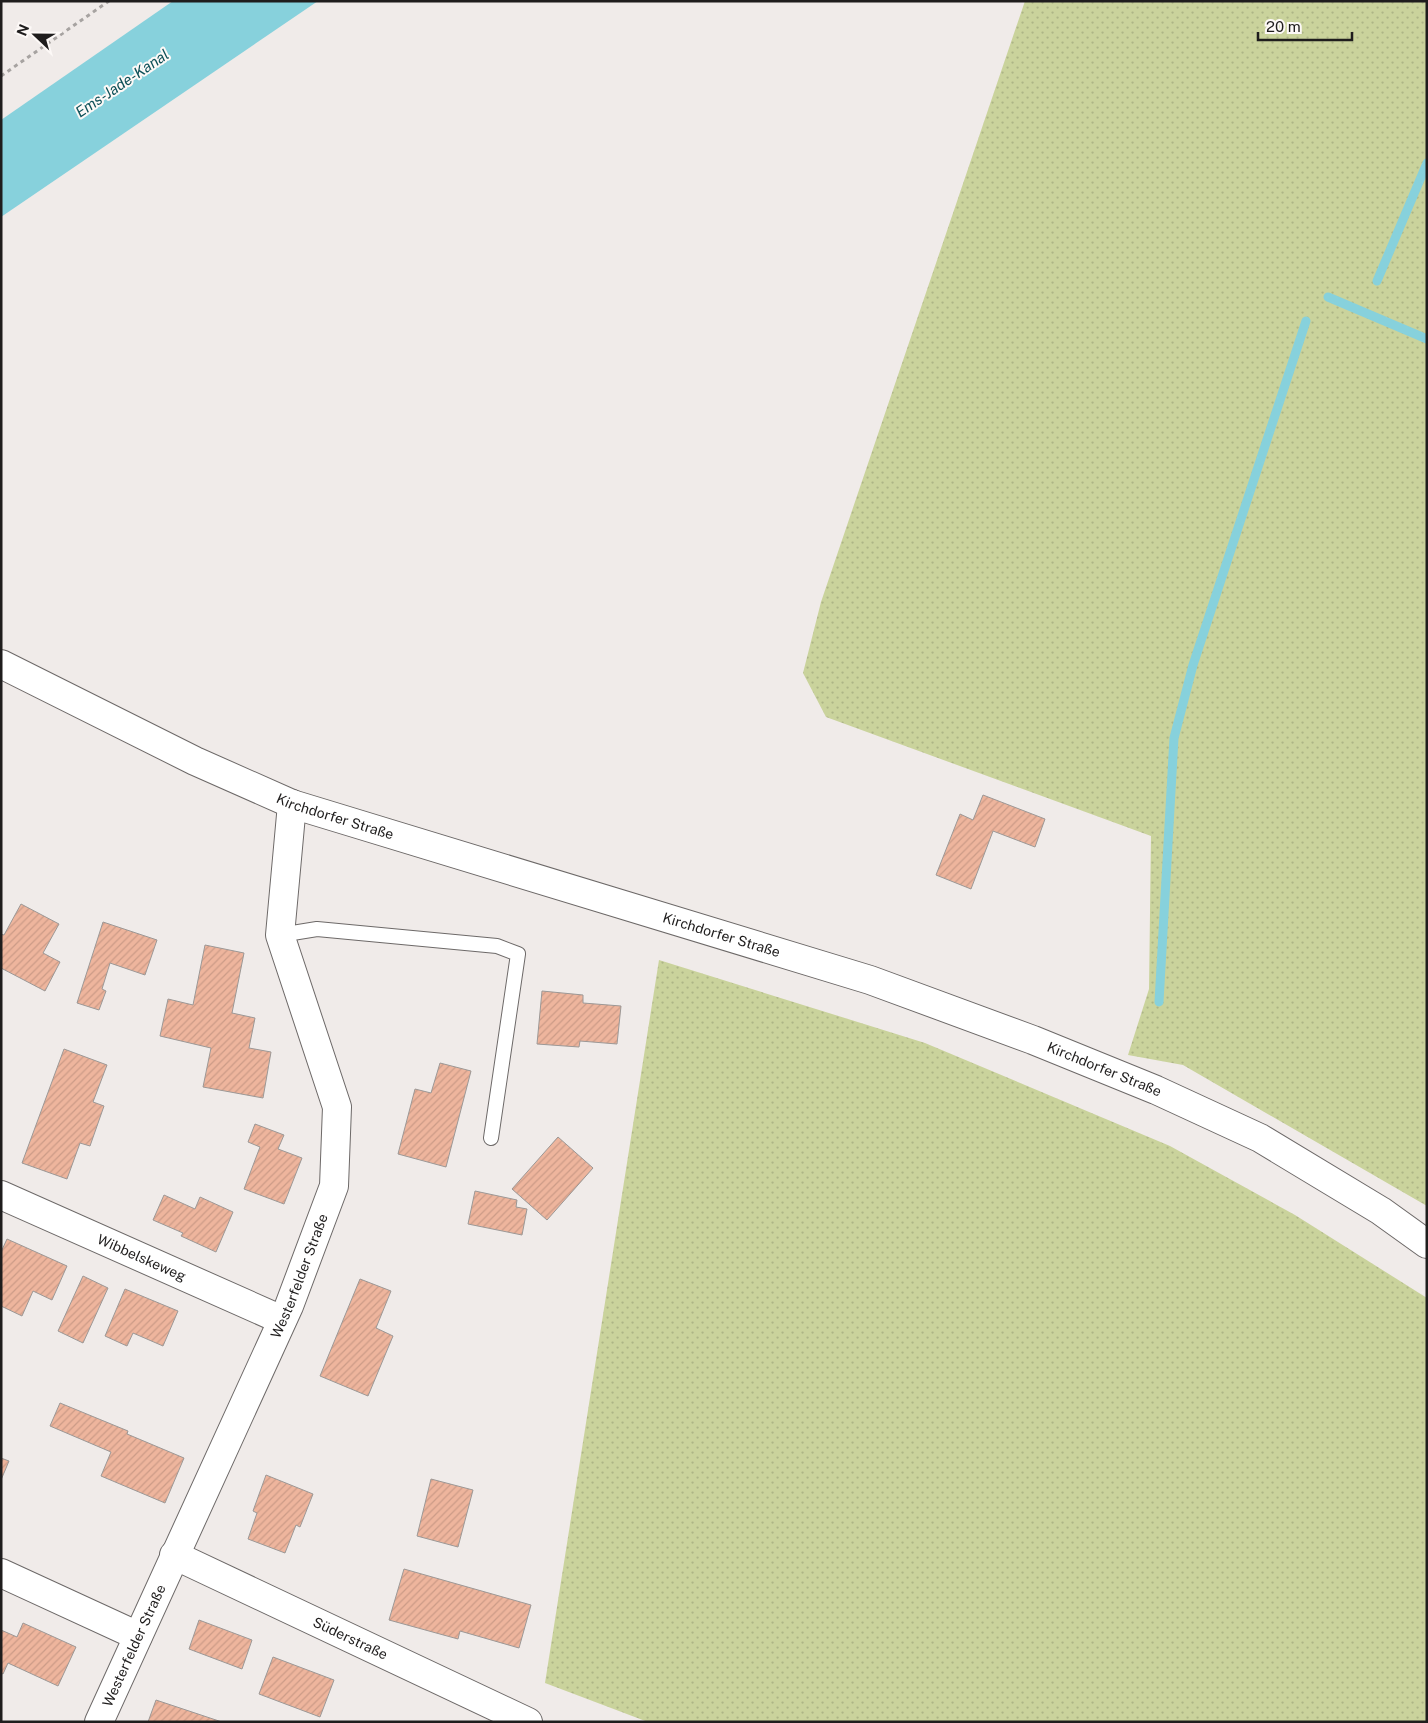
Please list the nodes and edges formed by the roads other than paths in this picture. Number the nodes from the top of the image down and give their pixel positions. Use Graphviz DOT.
graph roads {
  1 [pos="1,664"];
  2 [pos="292,804"];
  3 [pos="280,934"];
  4 [pos="491,1138"];
  5 [pos="1,1195"];
  6 [pos="1427,1244"];
  7 [pos="282,1320"];
  8 [pos="174,1555"];
  9 [pos="1,1573"];
  10 [pos="138,1636"];
  11 [pos="99,1722"];
  12 [pos="528,1722"];
  1 -- 2 [label="street, Kirchdorfer Straße"];
  2 -- 3 [label="street, Westerfelder Straße"];
  2 -- 6 [label="street, Kirchdorfer Straße"];
  3 -- 4 [label="lane"];
  3 -- 7 [label="street, Westerfelder Straße"];
  5 -- 7 [label="street, Wibbelskeweg"];
  7 -- 8 [label="street, Westerfelder Straße"];
  8 -- 10 [label="street, Westerfelder Straße"];
  8 -- 12 [label="street, Süderstraße"];
  9 -- 10 [label="street"];
  10 -- 11 [label="street, Westerfelder Straße"];
}
